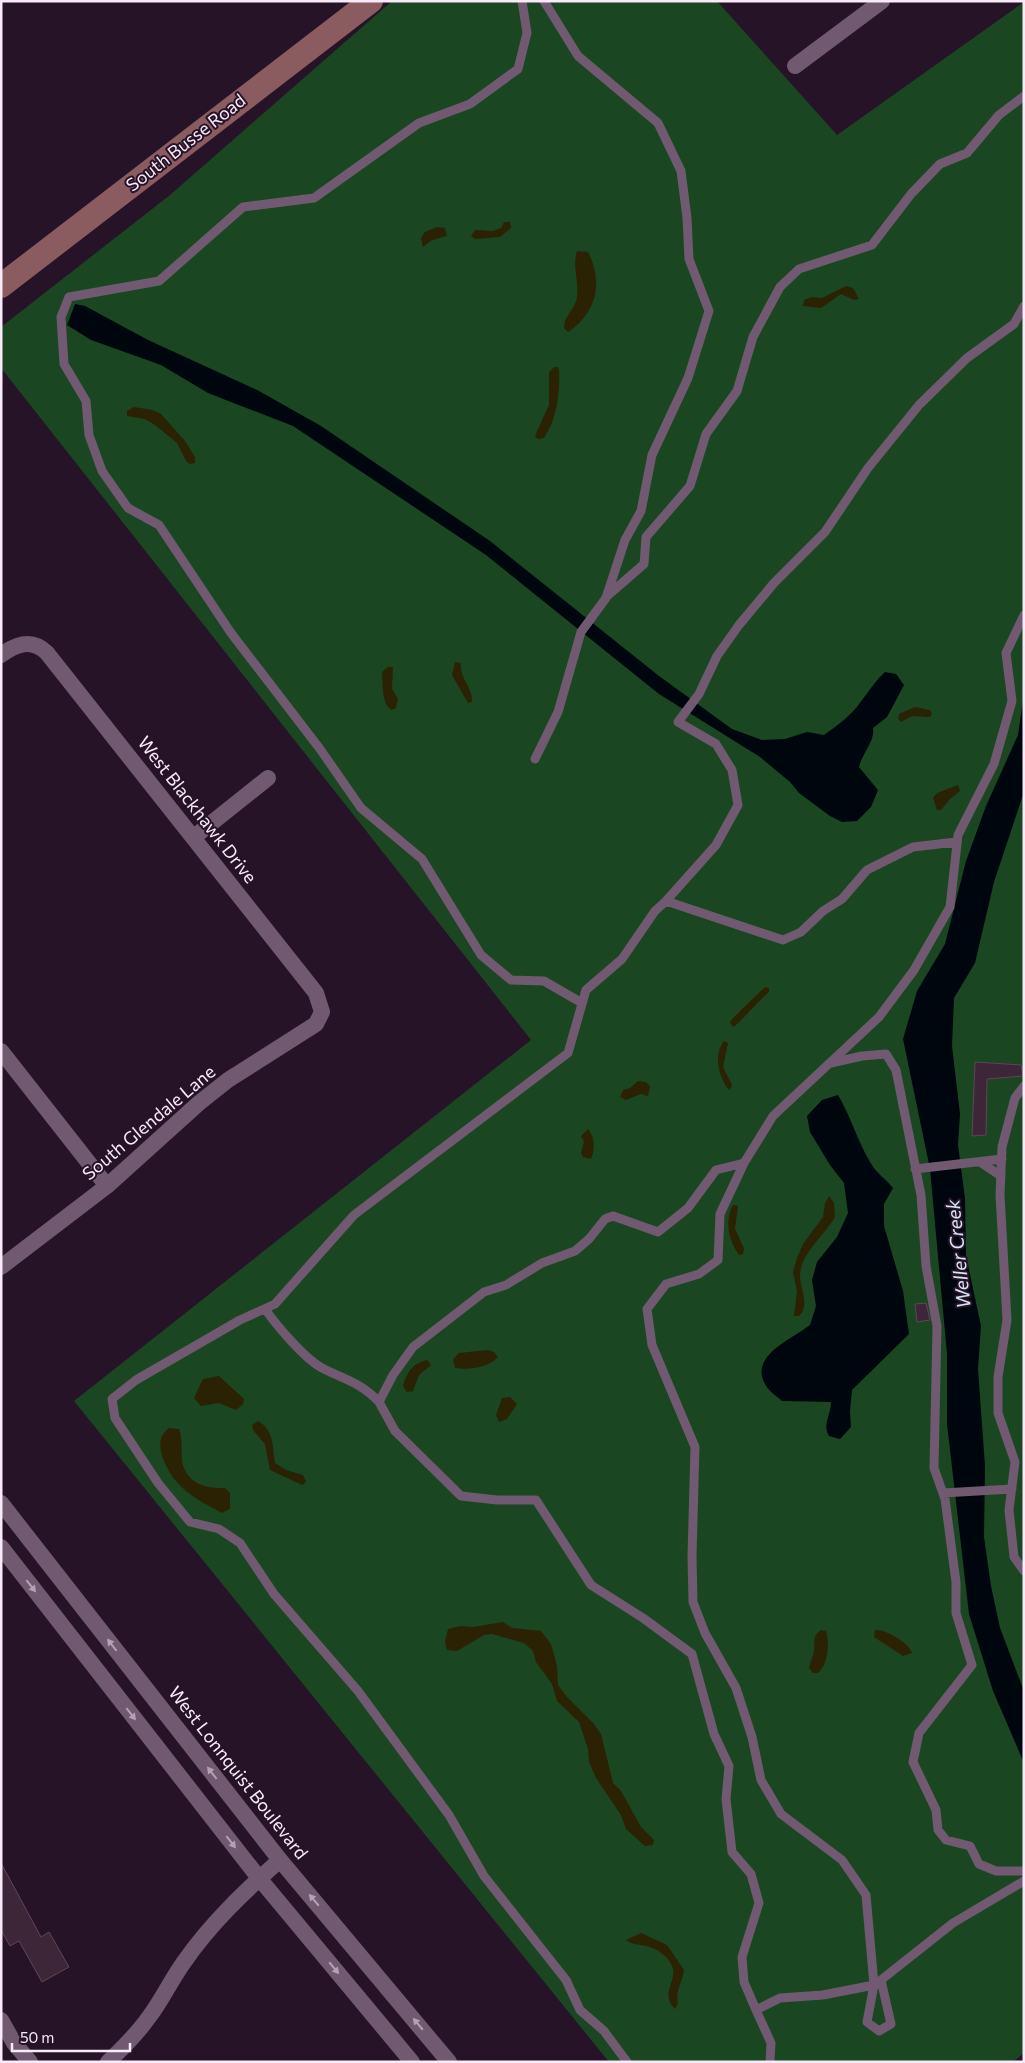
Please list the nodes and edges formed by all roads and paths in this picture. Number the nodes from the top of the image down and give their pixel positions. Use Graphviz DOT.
graph roads {
  1 [pos="371,1"];
  2 [pos="522,1"];
  3 [pos="544,1"];
  4 [pos="882,1"];
  5 [pos="795,66"];
  6 [pos="1024,96"];
  7 [pos="2,283"];
  8 [pos="1024,306"];
  9 [pos="606,598"];
  10 [pos="1024,615"];
  11 [pos="1,655"];
  12 [pos="535,759"];
  13 [pos="268,778"];
  14 [pos="194,837"];
  15 [pos="956,842"];
  16 [pos="666,901"];
  17 [pos="582,1004"];
  18 [pos="322,1012"];
  19 [pos="1,1051"];
  20 [pos="828,1064"];
  21 [pos="1024,1086"];
  22 [pos="1002,1159"];
  23 [pos="977,1162"];
  24 [pos="744,1164"];
  25 [pos="915,1169"];
  26 [pos="1001,1176"];
  27 [pos="107,1186"];
  28 [pos="1,1267"];
  29 [pos="265,1309"];
  30 [pos="379,1402"];
  31 [pos="1012,1489"];
  32 [pos="946,1493"];
  33 [pos="1,1503"];
  34 [pos="1,1547"];
  35 [pos="1024,1571"];
  36 [pos="280,1860"];
  37 [pos="1024,1871"];
  38 [pos="259,1878"];
  39 [pos="1024,1881"];
  40 [pos="874,1985"];
  41 [pos="756,2010"];
  42 [pos="1,2020"];
  43 [pos="30,2062"];
  44 [pos="108,2062"];
  45 [pos="412,2062"];
  46 [pos="449,2062"];
  47 [pos="627,2062"];
  48 [pos="770,2062"];
  1 -- 7 [label="main road, South Busse Road"];
  2 -- 17 [label="lane"];
  3 -- 9 [label="lane"];
  4 -- 5 [label="street"];
  6 -- 9 [label="lane"];
  8 -- 16 [label="lane"];
  9 -- 12 [label="lane"];
  10 -- 15 [label="lane"];
  11 -- 14 [label="street, West Blackhawk Drive"];
  13 -- 14 [label="street"];
  14 -- 18 [label="street, West Blackhawk Drive"];
  15 -- 16 [label="lane"];
  15 -- 20 [label="lane"];
  16 -- 17 [label="lane"];
  17 -- 29 [label="lane"];
  18 -- 27 [label="street, South Glendale Lane"];
  19 -- 27 [label="street"];
  20 -- 24 [label="lane"];
  20 -- 25 [label="lane"];
  21 -- 22 [label="lane"];
  22 -- 23 [label="lane"];
  22 -- 26 [label="lane"];
  23 -- 25 [label="lane"];
  23 -- 26 [label="lane"];
  24 -- 30 [label="lane"];
  24 -- 40 [label="lane"];
  25 -- 32 [label="lane"];
  26 -- 31 [label="lane"];
  27 -- 28 [label="street, South Glendale Lane"];
  29 -- 30 [label="lane"];
  29 -- 47 [label="lane"];
  30 -- 41 [label="lane"];
  31 -- 32 [label="lane"];
  31 -- 35 [label="lane"];
  32 -- 37 [label="lane"];
  36 -- 33 [label="street, West Lonnquist Boulevard, one-way"];
  34 -- 38 [label="street, one-way"];
  36 -- 38 [label="street"];
  46 -- 36 [label="street, West Lonnquist Boulevard, one-way"];
  38 -- 44 [label="street"];
  38 -- 45 [label="street, one-way"];
  39 -- 40 [label="lane"];
  40 -- 41 [label="lane"];
  41 -- 48 [label="lane"];
  42 -- 43 [label="street"];
}
